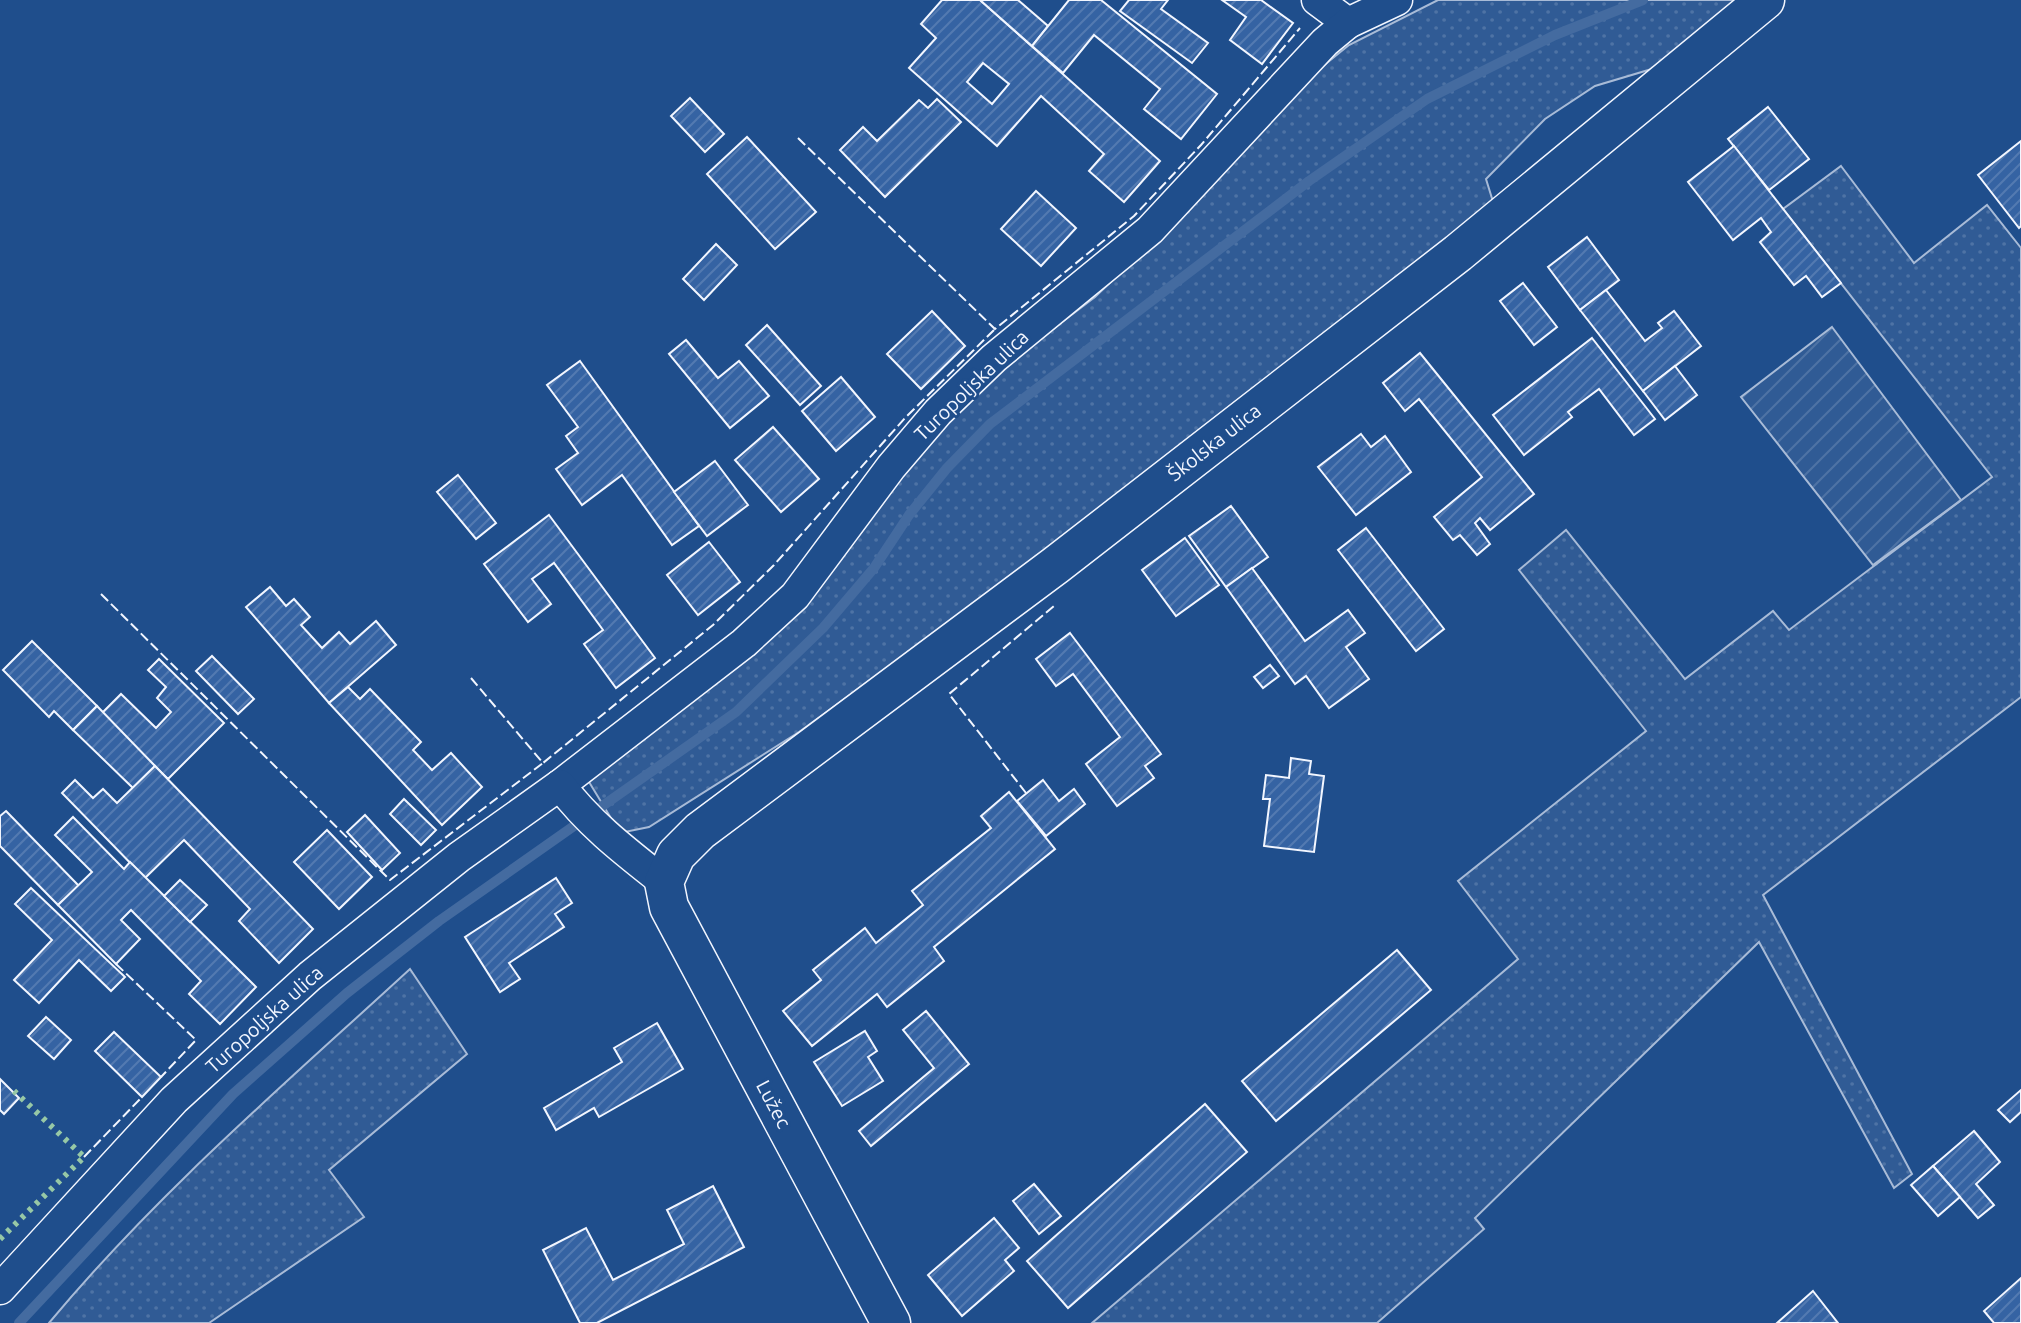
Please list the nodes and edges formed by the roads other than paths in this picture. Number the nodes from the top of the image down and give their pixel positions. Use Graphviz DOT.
graph roads {
  1 [pos="1317,0"];
  2 [pos="1397,0"];
  3 [pos="1765,0"];
  4 [pos="1348,23"];
  5 [pos="567,795"];
  6 [pos="664,882"];
  7 [pos="0,1289"];
  8 [pos="891,1323"];
  1 -- 4 [label="street"];
  2 -- 4 [label="street, Turopoljska ulica"];
  3 -- 6 [label="street, Školska ulica"];
  4 -- 5 [label="street, Turopoljska ulica"];
  5 -- 6 [label="street"];
  5 -- 7 [label="street, Turopoljska ulica"];
  6 -- 8 [label="street, Lužec"];
}
